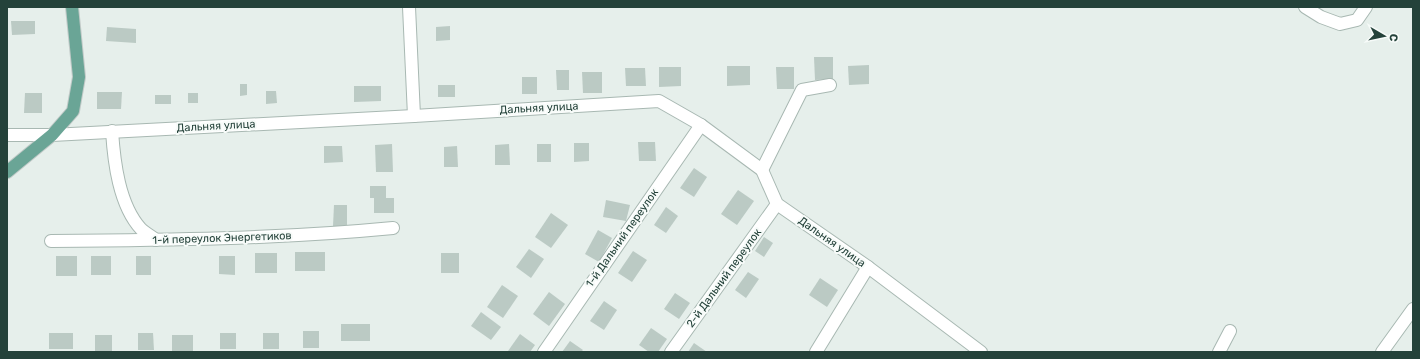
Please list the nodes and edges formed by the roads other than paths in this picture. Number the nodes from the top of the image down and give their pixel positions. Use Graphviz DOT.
graph roads {
  1 [pos="72,7"];
  2 [pos="409,7"];
  3 [pos="1305,7"];
  4 [pos="1366,7"];
  5 [pos="830,85"];
  6 [pos="414,116"];
  7 [pos="701,125"];
  8 [pos="112,131"];
  9 [pos="7,135"];
  10 [pos="52,135"];
  11 [pos="762,170"];
  12 [pos="7,172"];
  13 [pos="777,204"];
  14 [pos="393,228"];
  15 [pos="156,240"];
  16 [pos="51,241"];
  17 [pos="868,267"];
  18 [pos="1413,309"];
  19 [pos="1230,331"];
  20 [pos="544,352"];
  21 [pos="671,352"];
  22 [pos="816,352"];
  23 [pos="981,352"];
  24 [pos="1219,352"];
  25 [pos="1382,352"];
  1 -- 10 [label="main road"];
  2 -- 6 [label="street"];
  3 -- 4 [label="street"];
  5 -- 11 [label="street"];
  6 -- 7 [label="street, Дальняя улица"];
  6 -- 8 [label="street, Дальняя улица"];
  7 -- 11 [label="street, Дальняя улица"];
  7 -- 20 [label="street, 1-й Дальний переулок"];
  8 -- 10 [label="street, Дальняя улица"];
  8 -- 15 [label="street"];
  9 -- 10 [label="street, Дальняя улица"];
  10 -- 12 [label="main road"];
  11 -- 13 [label="street, Дальняя улица"];
  13 -- 17 [label="street, Дальняя улица"];
  13 -- 21 [label="street, 2-й Дальний переулок"];
  14 -- 15 [label="street, 1-й переулок Энергетиков"];
  15 -- 16 [label="street, 1-й переулок Энергетиков"];
  17 -- 22 [label="street"];
  17 -- 23 [label="street, Дальняя улица"];
  18 -- 25 [label="street"];
  19 -- 24 [label="street"];
}
